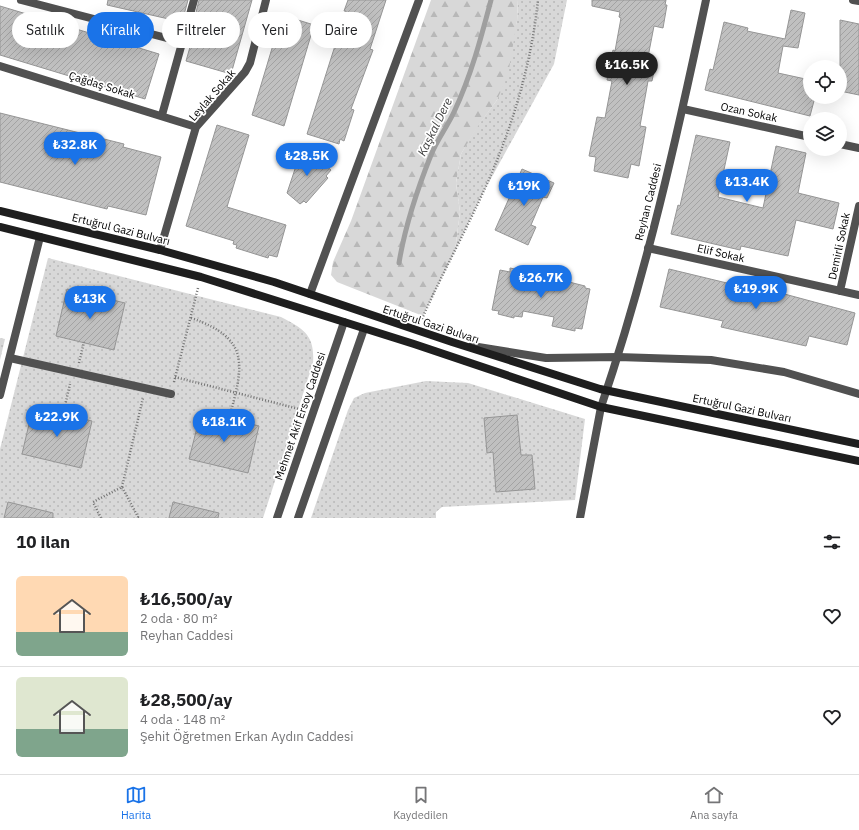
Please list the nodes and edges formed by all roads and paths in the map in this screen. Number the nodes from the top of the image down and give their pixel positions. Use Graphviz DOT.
graph roads {
  1 [pos="21,0"];
  2 [pos="194,0"];
  3 [pos="266,0"];
  4 [pos="419,0"];
  5 [pos="538,0"];
  6 [pos="706,0"];
  7 [pos="853,0"];
  8 [pos="859,1"];
  9 [pos="191,12"];
  10 [pos="162,37"];
  11 [pos="180,48"];
  12 [pos="0,66"];
  13 [pos="683,109"];
  14 [pos="162,115"];
  15 [pos="196,127"];
  16 [pos="803,135"];
  17 [pos="847,145"];
  18 [pos="859,148"];
  19 [pos="859,206"];
  20 [pos="0,211"];
  21 [pos="0,227"];
  22 [pos="40,237"];
  23 [pos="648,248"];
  24 [pos="160,250"];
  25 [pos="201,277"];
  26 [pos="840,291"];
  27 [pos="310,294"];
  28 [pos="859,295"];
  29 [pos="190,318"];
  30 [pos="344,322"];
  31 [pos="364,329"];
  32 [pos="417,331"];
  33 [pos="84,342"];
  34 [pos="452,342"];
  35 [pos="618,357"];
  36 [pos="10,358"];
  37 [pos="75,372"];
  38 [pos="175,377"];
  39 [pos="145,388"];
  40 [pos="606,391"];
  41 [pos="236,393"];
  42 [pos="171,394"];
  43 [pos="859,394"];
  44 [pos="0,395"];
  45 [pos="601,407"];
  46 [pos="312,413"];
  47 [pos="63,414"];
  48 [pos="229,419"];
  49 [pos="859,444"];
  50 [pos="859,461"];
  51 [pos="122,487"];
  52 [pos="101,518"];
  53 [pos="136,518"];
  54 [pos="277,518"];
  55 [pos="298,518"];
  56 [pos="580,518"];
  1 -- 10 [label="street"];
  2 -- 9 [label="street"];
  3 -- 15 [label="street, Leylak Sokak"];
  4 -- 27 [label="street"];
  5 -- 32 [label="path"];
  6 -- 13 [label="street, Reyhan Caddesi"];
  7 -- 8 [label="street"];
  11 -- 14 [label="street"];
  12 -- 14 [label="street, Çağdaş Sokak"];
  13 -- 16 [label="street, Ozan Sokak"];
  13 -- 23 [label="street, Reyhan Caddesi"];
  14 -- 15 [label="street, Çağdaş Sokak"];
  15 -- 24 [label="street, Leylak Sokak"];
  17 -- 18 [label="street"];
  19 -- 26 [label="street, Demirli Sokak"];
  20 -- 24 [label="main road, Ertuğrul Gazi Bulvarı"];
  21 -- 22 [label="main road"];
  22 -- 25 [label="main road"];
  22 -- 36 [label="street"];
  23 -- 26 [label="street, Elif Sokak"];
  23 -- 35 [label="street, Reyhan Caddesi"];
  24 -- 27 [label="main road, Ertuğrul Gazi Bulvarı"];
  25 -- 29 [label="path"];
  25 -- 30 [label="main road"];
  26 -- 28 [label="street, Elif Sokak"];
  27 -- 32 [label="main road, Ertuğrul Gazi Bulvarı"];
  29 -- 38 [label="path"];
  29 -- 41 [label="path"];
  30 -- 31 [label="main road"];
  30 -- 46 [label="street, Mehmet Akif Ersoy Caddesi"];
  31 -- 45 [label="main road"];
  31 -- 55 [label="street"];
  32 -- 34 [label="main road, Ertuğrul Gazi Bulvarı"];
  33 -- 37 [label="path"];
  34 -- 35 [label="street"];
  34 -- 40 [label="main road, Ertuğrul Gazi Bulvarı"];
  35 -- 40 [label="street, Reyhan Caddesi"];
  35 -- 43 [label="street"];
  36 -- 37 [label="street"];
  36 -- 44 [label="street"];
  37 -- 39 [label="street"];
  37 -- 47 [label="path"];
  38 -- 41 [label="path"];
  38 -- 42 [label="path"];
  39 -- 42 [label="street"];
  39 -- 51 [label="path"];
  40 -- 45 [label="street, Reyhan Caddesi"];
  40 -- 49 [label="main road, Ertuğrul Gazi Bulvarı"];
  41 -- 46 [label="path"];
  41 -- 48 [label="path"];
  45 -- 50 [label="main road"];
  45 -- 56 [label="street, Reyhan Caddesi"];
  46 -- 54 [label="street, Mehmet Akif Ersoy Caddesi"];
  51 -- 52 [label="path"];
  51 -- 53 [label="path"];
}
